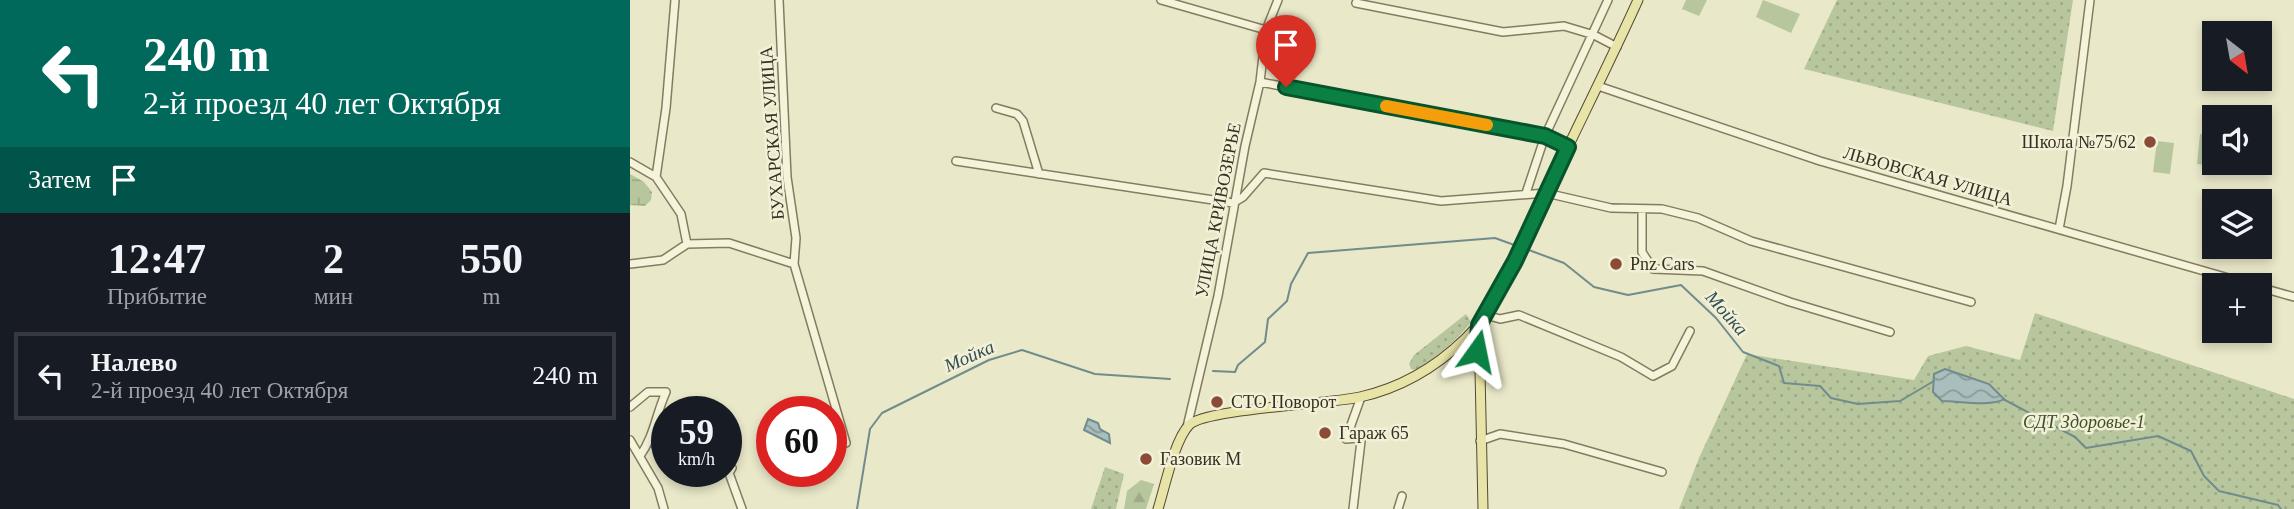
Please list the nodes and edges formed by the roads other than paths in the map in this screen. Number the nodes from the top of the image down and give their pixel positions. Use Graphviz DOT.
graph roads {
  1 [pos="675,0"];
  2 [pos="779,0"];
  3 [pos="1161,0"];
  4 [pos="1278,0"];
  5 [pos="1608,0"];
  6 [pos="1638,0"];
  7 [pos="2090,0"];
  8 [pos="1356,3"];
  9 [pos="1266,30"];
  10 [pos="1594,35"];
  11 [pos="1616,47"];
  12 [pos="1260,82"];
  13 [pos="1598,86"];
  14 [pos="996,108"];
  15 [pos="1545,136"];
  16 [pos="1568,147"];
  17 [pos="956,161"];
  18 [pos="630,162"];
  19 [pos="1039,174"];
  20 [pos="656,177"];
  21 [pos="1526,193"];
  22 [pos="1546,193"];
  23 [pos="1233,203"];
  24 [pos="1642,209"];
  25 [pos="2059,229"];
  26 [pos="687,244"];
  27 [pos="630,264"];
  28 [pos="794,264"];
  29 [pos="2211,273"];
  30 [pos="2272,291"];
  31 [pos="2294,297"];
  32 [pos="1971,302"];
  33 [pos="1486,315"];
  34 [pos="1479,325"];
  35 [pos="1690,331"];
  36 [pos="1890,332"];
  37 [pos="832,396"];
  38 [pos="1361,397"];
  39 [pos="630,407"];
  40 [pos="1186,427"];
  41 [pos="630,440"];
  42 [pos="1480,441"];
  43 [pos="640,456"];
  44 [pos="1662,472"];
  45 [pos="734,487"];
  46 [pos="1402,496"];
  47 [pos="664,509"];
  48 [pos="742,509"];
  49 [pos="1158,509"];
  50 [pos="1353,509"];
  51 [pos="1398,509"];
  52 [pos="1483,509"];
  1 -- 20 [label="street"];
  2 -- 28 [label="street, БУХАРСКАЯ УЛИЦА"];
  3 -- 9 [label="street"];
  4 -- 9 [label="street, УЛИЦА КРИВОЗЕРЬЕ"];
  5 -- 10 [label="street"];
  6 -- 11 [label="main road"];
  7 -- 25 [label="street"];
  8 -- 10 [label="street"];
  9 -- 12 [label="street, УЛИЦА КРИВОЗЕРЬЕ"];
  10 -- 11 [label="street"];
  10 -- 15 [label="street"];
  11 -- 13 [label="main road"];
  12 -- 15 [label="street"];
  12 -- 23 [label="street, УЛИЦА КРИВОЗЕРЬЕ"];
  13 -- 16 [label="main road"];
  13 -- 25 [label="street, ЛЬВОВСКАЯ УЛИЦА"];
  14 -- 19 [label="street"];
  15 -- 16 [label="street"];
  15 -- 21 [label="street"];
  16 -- 22 [label="main road"];
  17 -- 19 [label="street"];
  18 -- 20 [label="street"];
  19 -- 23 [label="street"];
  20 -- 26 [label="street"];
  21 -- 22 [label="street"];
  21 -- 23 [label="street"];
  22 -- 24 [label="street"];
  22 -- 33 [label="main road"];
  23 -- 40 [label="street, УЛИЦА КРИВОЗЕРЬЕ"];
  24 -- 32 [label="street"];
  24 -- 36 [label="street"];
  25 -- 29 [label="street, ЛЬВОВСКАЯ УЛИЦА"];
  26 -- 27 [label="street"];
  26 -- 28 [label="street"];
  28 -- 37 [label="street, БУХАРСКАЯ УЛИЦА"];
  30 -- 31 [label="street"];
  33 -- 34 [label="main road"];
  33 -- 35 [label="street"];
  34 -- 38 [label="main road"];
  34 -- 42 [label="main road"];
  38 -- 40 [label="main road"];
  38 -- 50 [label="street"];
  39 -- 43 [label="street"];
  40 -- 49 [label="main road, УЛИЦА КРИВОЗЕРЬЕ"];
  41 -- 43 [label="street"];
  42 -- 44 [label="street"];
  42 -- 52 [label="main road"];
  43 -- 47 [label="street"];
  45 -- 48 [label="street"];
  46 -- 51 [label="street"];
}
